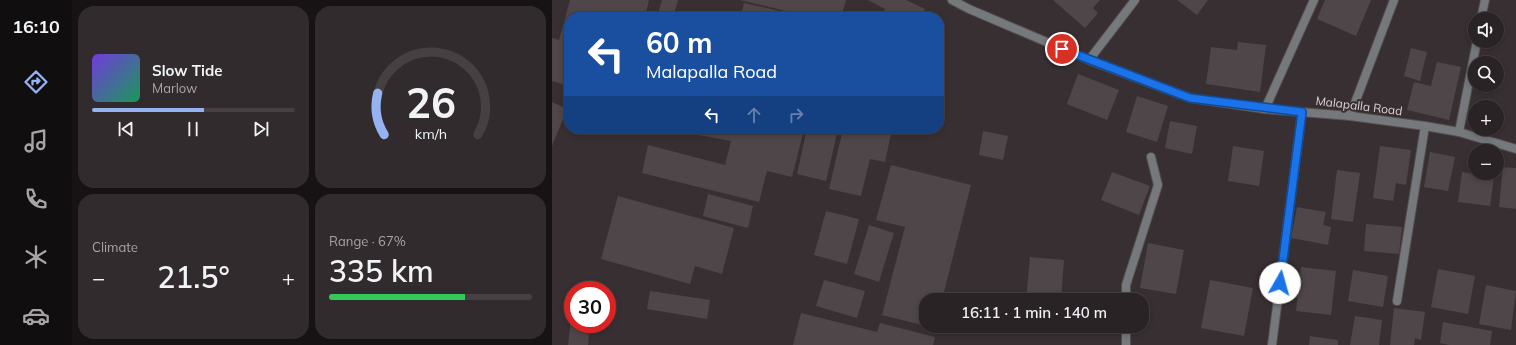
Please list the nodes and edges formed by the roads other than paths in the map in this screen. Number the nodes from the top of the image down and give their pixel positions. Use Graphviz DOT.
graph roads {
  1 [pos="952,0"];
  2 [pos="1135,0"];
  3 [pos="1314,0"];
  4 [pos="1394,0"];
  5 [pos="1485,0"];
  6 [pos="1482,12"];
  7 [pos="1476,48"];
  8 [pos="1089,60"];
  9 [pos="1265,109"];
  10 [pos="1302,112"];
  11 [pos="1350,116"];
  12 [pos="1425,126"];
  13 [pos="1459,132"];
  14 [pos="1516,149"];
  15 [pos="1150,157"];
  16 [pos="1126,293"];
  17 [pos="1397,301"];
  18 [pos="1126,333"];
  19 [pos="1126,345"];
  20 [pos="1272,345"];
  1 -- 8 [label="street, Malapalla Road"];
  2 -- 8 [label="street"];
  3 -- 9 [label="street"];
  4 -- 11 [label="street"];
  5 -- 6 [label="street"];
  7 -- 13 [label="street"];
  8 -- 9 [label="street, Malapalla Road"];
  9 -- 10 [label="street, Malapalla Road"];
  10 -- 11 [label="street, Malapalla Road"];
  10 -- 20 [label="street"];
  11 -- 12 [label="street, Malapalla Road"];
  12 -- 13 [label="street, Malapalla Road"];
  12 -- 17 [label="street"];
  13 -- 14 [label="street, Malapalla Road"];
  15 -- 16 [label="street"];
  18 -- 19 [label="street"];
}
